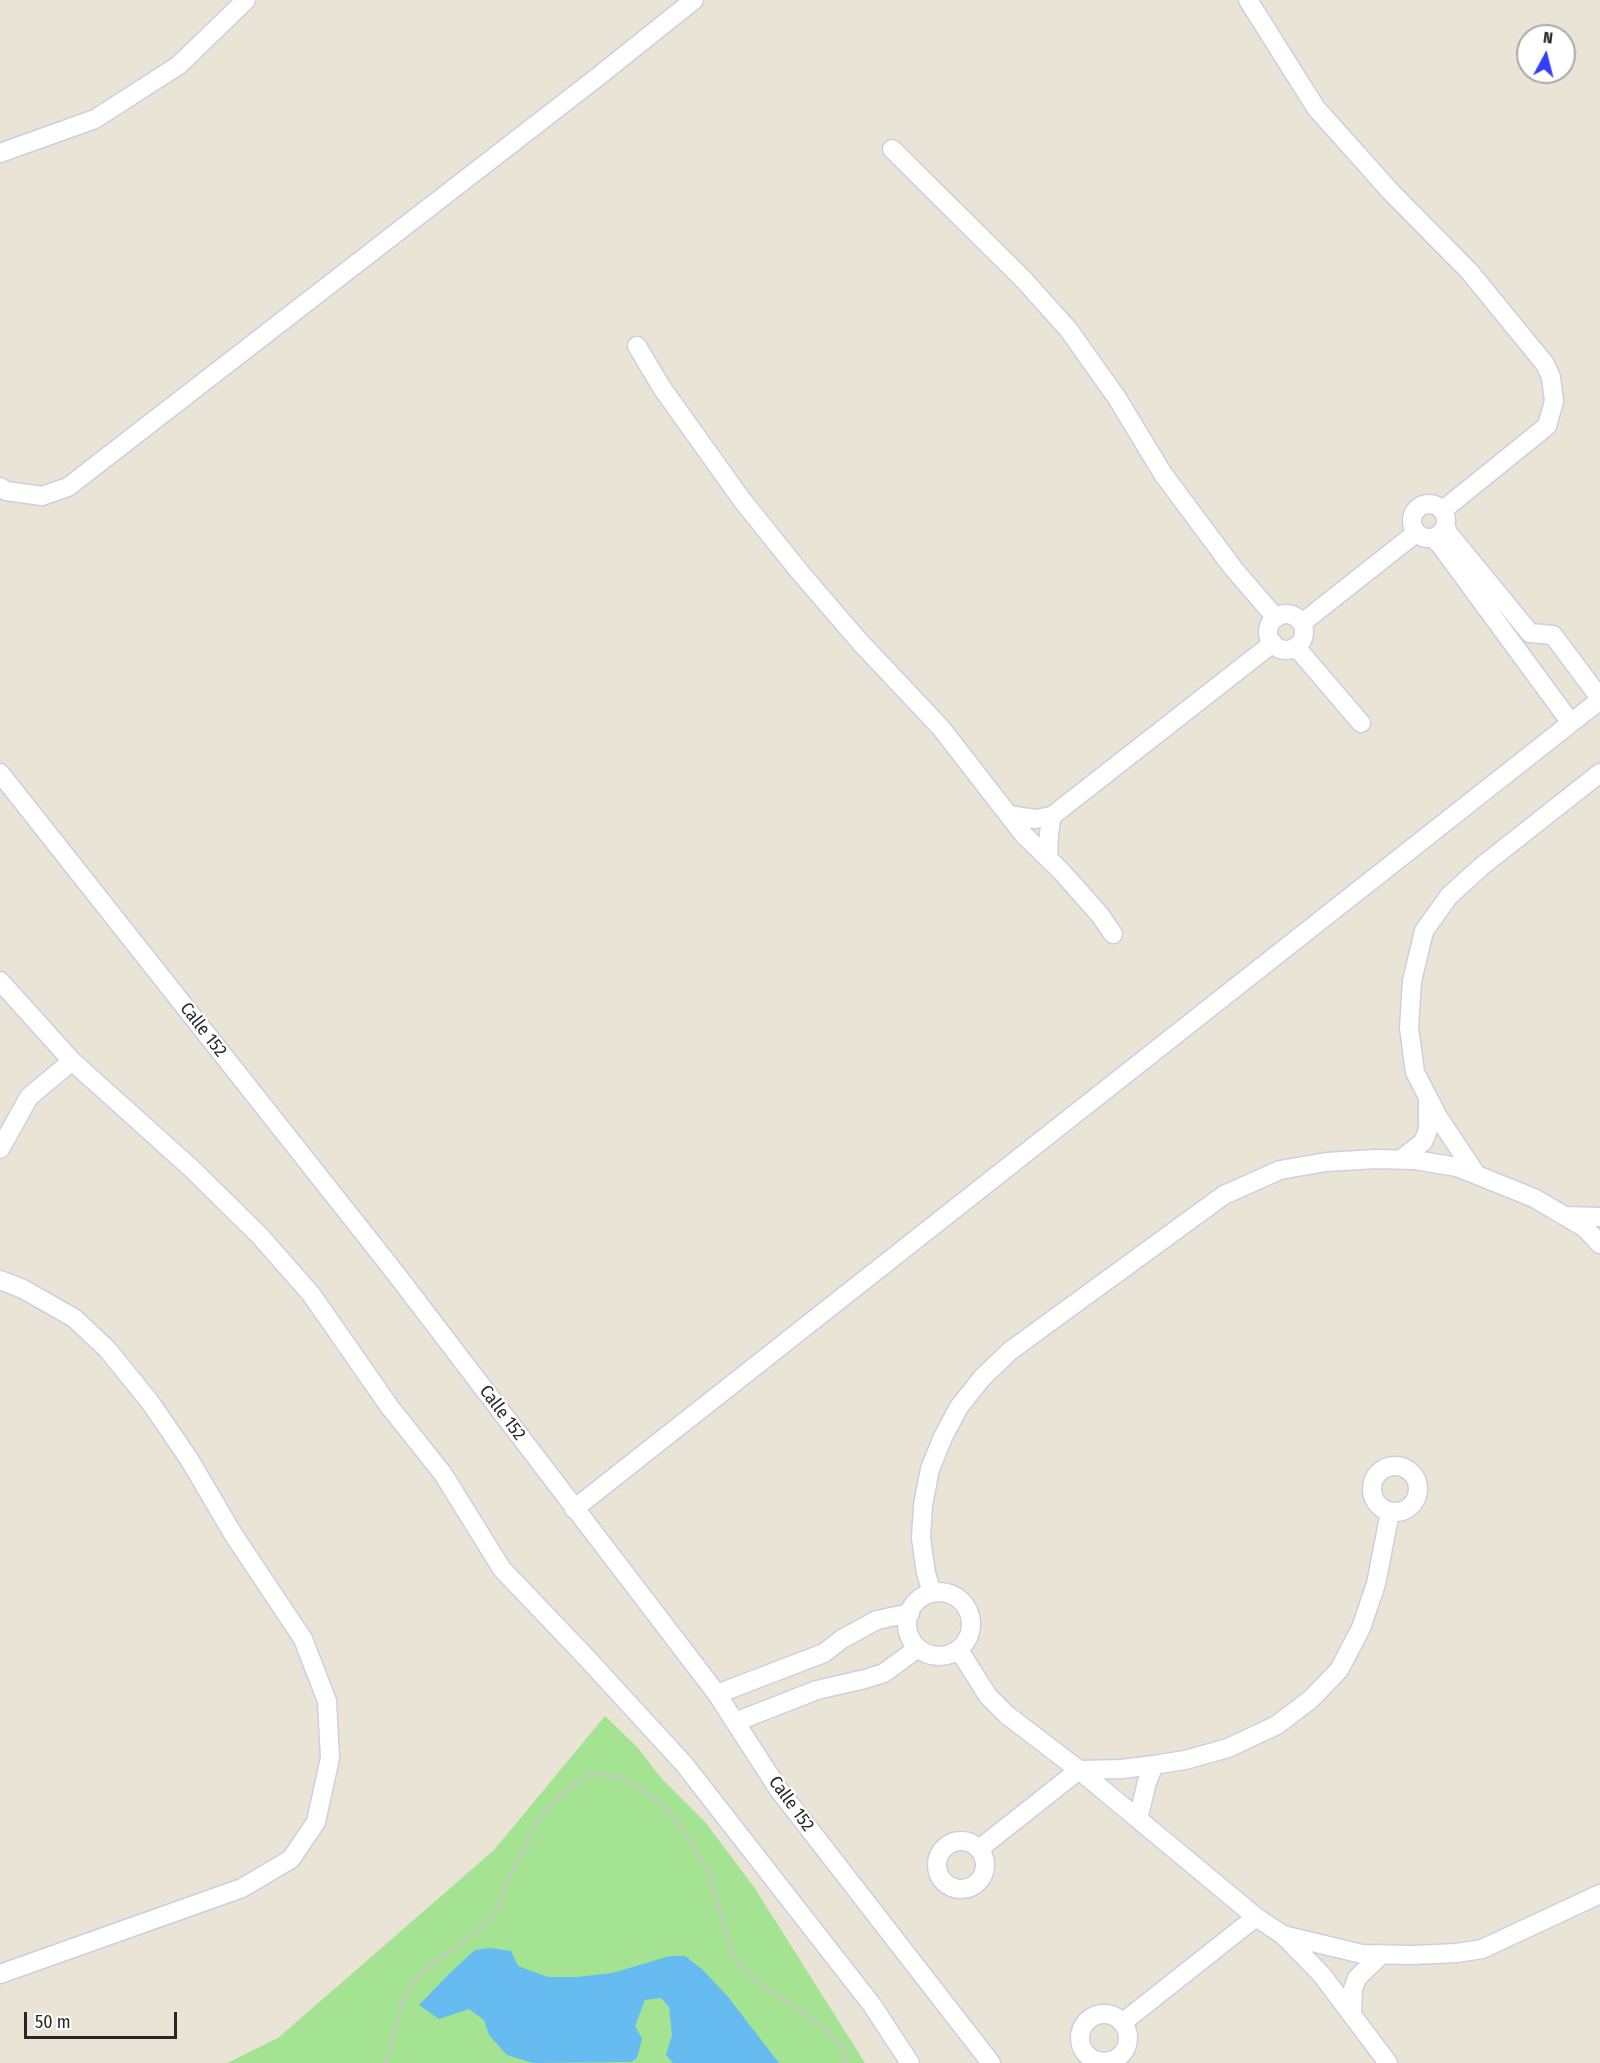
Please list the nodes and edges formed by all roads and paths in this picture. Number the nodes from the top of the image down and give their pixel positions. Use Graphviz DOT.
graph roads {
  1 [pos="246,0"];
  2 [pos="694,0"];
  3 [pos="1248,0"];
  4 [pos="892,149"];
  5 [pos="0,153"];
  6 [pos="637,346"];
  7 [pos="0,487"];
  8 [pos="1435,527"];
  9 [pos="1276,618"];
  10 [pos="1302,623"];
  11 [pos="1273,644"];
  12 [pos="1296,647"];
  13 [pos="1600,699"];
  14 [pos="1361,723"];
  15 [pos="1571,723"];
  16 [pos="0,773"];
  17 [pos="1600,773"];
  18 [pos="1009,815"];
  19 [pos="1052,816"];
  20 [pos="1048,858"];
  21 [pos="1113,934"];
  22 [pos="0,981"];
  23 [pos="72,1061"];
  24 [pos="1428,1099"];
  25 [pos="0,1149"];
  26 [pos="1400,1160"];
  27 [pos="1476,1174"];
  28 [pos="1564,1216"];
  29 [pos="1600,1216"];
  30 [pos="1600,1244"];
  31 [pos="0,1280"];
  32 [pos="574,1509"];
  33 [pos="1390,1512"];
  34 [pos="932,1593"];
  35 [pos="910,1613"];
  36 [pos="918,1648"];
  37 [pos="958,1650"];
  38 [pos="717,1695"];
  39 [pos="735,1722"];
  40 [pos="1154,1765"];
  41 [pos="1079,1770"];
  42 [pos="1138,1819"];
  43 [pos="979,1849"];
  44 [pos="1600,1894"];
  45 [pos="1256,1917"];
  46 [pos="1283,1935"];
  47 [pos="1382,1954"];
  48 [pos="0,1974"];
  49 [pos="1352,2014"];
  50 [pos="1122,2023"];
  51 [pos="386,2063"];
  52 [pos="845,2063"];
  53 [pos="910,2063"];
  54 [pos="991,2063"];
  55 [pos="1388,2063"];
  1 -- 5 [label="street"];
  2 -- 7 [label="street"];
  3 -- 8 [label="street"];
  4 -- 9 [label="street"];
  6 -- 18 [label="street"];
  8 -- 10 [label="street"];
  8 -- 13 [label="street"];
  8 -- 15 [label="street"];
  9 -- 10 [label="street"];
  9 -- 11 [label="street"];
  10 -- 12 [label="street"];
  11 -- 12 [label="street"];
  11 -- 19 [label="street"];
  12 -- 14 [label="street"];
  13 -- 15 [label="street"];
  15 -- 32 [label="street"];
  16 -- 32 [label="street, Calle 152"];
  17 -- 24 [label="street"];
  18 -- 19 [label="street"];
  18 -- 20 [label="street"];
  19 -- 20 [label="street"];
  20 -- 21 [label="street"];
  22 -- 23 [label="street"];
  23 -- 25 [label="street"];
  23 -- 53 [label="street"];
  24 -- 26 [label="street"];
  24 -- 27 [label="street"];
  26 -- 27 [label="street"];
  26 -- 34 [label="street"];
  27 -- 28 [label="street"];
  28 -- 29 [label="street"];
  28 -- 30 [label="street"];
  31 -- 48 [label="street"];
  32 -- 38 [label="street, Calle 152"];
  33 -- 40 [label="street"];
  34 -- 35 [label="street"];
  34 -- 37 [label="street"];
  35 -- 36 [label="street"];
  35 -- 38 [label="street"];
  36 -- 37 [label="street"];
  36 -- 39 [label="street"];
  37 -- 41 [label="street"];
  38 -- 39 [label="street, Calle 152"];
  39 -- 54 [label="street, Calle 152"];
  40 -- 41 [label="street"];
  40 -- 42 [label="street"];
  41 -- 42 [label="street"];
  41 -- 43 [label="street"];
  42 -- 45 [label="street"];
  44 -- 47 [label="street"];
  45 -- 46 [label="street"];
  45 -- 50 [label="street"];
  46 -- 47 [label="street"];
  46 -- 49 [label="street"];
  47 -- 49 [label="street"];
  49 -- 55 [label="street"];
  51 -- 52 [label="path"];
}
